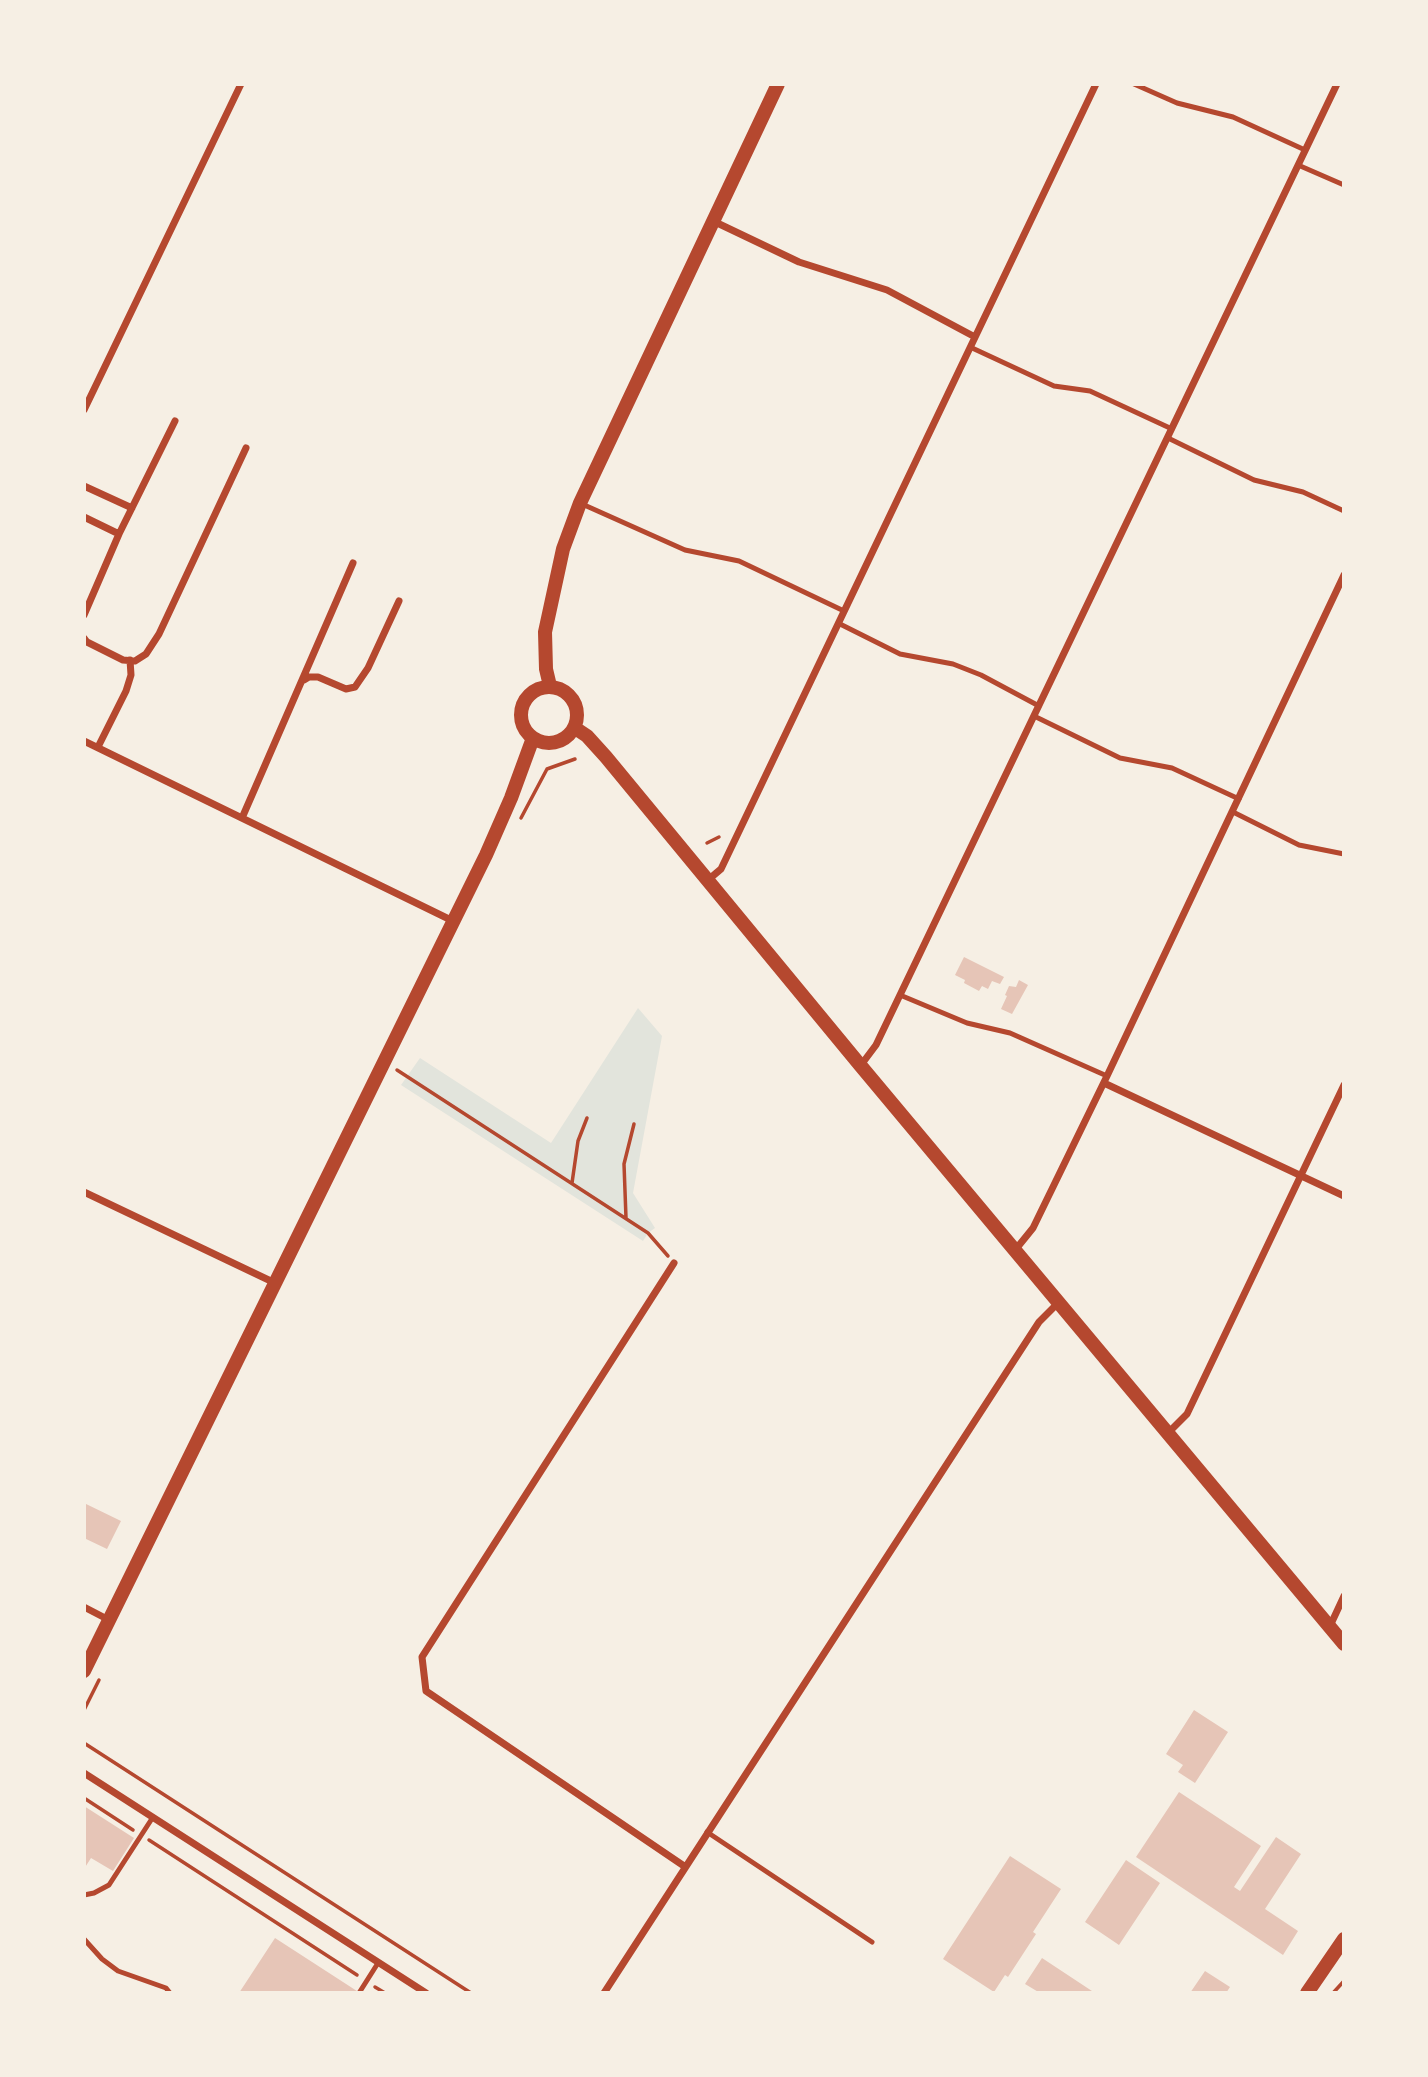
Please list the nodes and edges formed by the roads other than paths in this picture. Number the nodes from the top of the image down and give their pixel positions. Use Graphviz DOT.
graph roads {
  1 [pos="241,84"];
  2 [pos="778,84"];
  3 [pos="1096,84"];
  4 [pos="1134,84"];
  5 [pos="1338,84"];
  6 [pos="1305,150"];
  7 [pos="1298,165"];
  8 [pos="1344,185"];
  9 [pos="712,221"];
  10 [pos="975,337"];
  11 [pos="970,347"];
  12 [pos="84,410"];
  13 [pos="175,421"];
  14 [pos="1172,429"];
  15 [pos="1168,438"];
  16 [pos="246,448"];
  17 [pos="84,486"];
  18 [pos="580,503"];
  19 [pos="132,508"];
  20 [pos="1344,511"];
  21 [pos="84,517"];
  22 [pos="119,534"];
  23 [pos="353,562"];
  24 [pos="1344,575"];
  25 [pos="399,601"];
  26 [pos="844,611"];
  27 [pos="84,615"];
  28 [pos="838,623"];
  29 [pos="84,638"];
  30 [pos="130,660"];
  31 [pos="303,681"];
  32 [pos="550,686"];
  33 [pos="1039,706"];
  34 [pos="1034,716"];
  35 [pos="575,728"];
  36 [pos="533,738"];
  37 [pos="84,741"];
  38 [pos="99,747"];
  39 [pos="1239,799"];
  40 [pos="1233,812"];
  41 [pos="242,818"];
  42 [pos="1344,854"];
  43 [pos="708,880"];
  44 [pos="453,921"];
  45 [pos="900,995"];
  46 [pos="860,1065"];
  47 [pos="1106,1080"];
  48 [pos="1344,1085"];
  49 [pos="1301,1175"];
  50 [pos="84,1192"];
  51 [pos="1344,1196"];
  52 [pos="1016,1249"];
  53 [pos="674,1262"];
  54 [pos="276,1284"];
  55 [pos="1059,1303"];
  56 [pos="1168,1434"];
  57 [pos="1344,1596"];
  58 [pos="84,1607"];
  59 [pos="110,1620"];
  60 [pos="1330,1626"];
  61 [pos="1344,1644"];
  62 [pos="84,1671"];
  63 [pos="84,1773"];
  64 [pos="153,1817"];
  65 [pos="707,1832"];
  66 [pos="684,1866"];
  67 [pos="84,1895"];
  68 [pos="84,1939"];
  69 [pos="1344,1939"];
  70 [pos="872,1942"];
  71 [pos="378,1963"];
  72 [pos="170,1993"];
  73 [pos="359,1993"];
  74 [pos="426,1993"];
  75 [pos="604,1993"];
  76 [pos="1307,1993"];
  1 -- 12 [label="street"];
  2 -- 9 [label="main road"];
  3 -- 10 [label="street"];
  4 -- 6 [label="lane"];
  5 -- 6 [label="street"];
  6 -- 7 [label="street"];
  7 -- 8 [label="lane"];
  7 -- 14 [label="street"];
  9 -- 10 [label="street"];
  9 -- 18 [label="main road"];
  10 -- 11 [label="street"];
  11 -- 14 [label="lane"];
  11 -- 26 [label="street"];
  13 -- 19 [label="street"];
  14 -- 15 [label="street"];
  15 -- 20 [label="lane"];
  15 -- 33 [label="street"];
  16 -- 30 [label="street"];
  17 -- 19 [label="street"];
  18 -- 26 [label="lane"];
  18 -- 32 [label="main road"];
  19 -- 22 [label="street"];
  21 -- 22 [label="street"];
  22 -- 27 [label="street"];
  23 -- 31 [label="street"];
  24 -- 39 [label="street"];
  25 -- 31 [label="street"];
  26 -- 28 [label="street"];
  28 -- 33 [label="lane"];
  28 -- 43 [label="street"];
  29 -- 30 [label="street"];
  30 -- 38 [label="street"];
  31 -- 41 [label="street"];
  32 -- 35 [label="main road"];
  32 -- 36 [label="main road"];
  33 -- 34 [label="street"];
  34 -- 39 [label="lane"];
  34 -- 45 [label="street"];
  35 -- 36 [label="main road"];
  35 -- 43 [label="main road"];
  36 -- 44 [label="main road"];
  37 -- 38 [label="street"];
  38 -- 41 [label="street"];
  39 -- 40 [label="street"];
  40 -- 42 [label="lane"];
  40 -- 47 [label="street"];
  41 -- 44 [label="street"];
  43 -- 46 [label="main road"];
  44 -- 54 [label="main road"];
  45 -- 46 [label="street"];
  45 -- 47 [label="lane"];
  46 -- 52 [label="main road"];
  47 -- 49 [label="street"];
  47 -- 52 [label="street"];
  48 -- 49 [label="street"];
  49 -- 51 [label="street"];
  49 -- 56 [label="street"];
  50 -- 54 [label="street"];
  52 -- 55 [label="main road"];
  53 -- 66 [label="street"];
  54 -- 59 [label="main road"];
  55 -- 56 [label="main road"];
  55 -- 65 [label="street"];
  56 -- 60 [label="main road"];
  57 -- 60 [label="street"];
  58 -- 59 [label="street"];
  59 -- 62 [label="main road"];
  60 -- 61 [label="main road"];
  63 -- 64 [label="street"];
  64 -- 67 [label="lane"];
  64 -- 71 [label="street"];
  65 -- 66 [label="street"];
  65 -- 70 [label="lane"];
  66 -- 75 [label="street"];
  68 -- 72 [label="lane"];
  69 -- 76 [label="main road"];
  71 -- 73 [label="lane"];
  71 -- 74 [label="street"];
}
